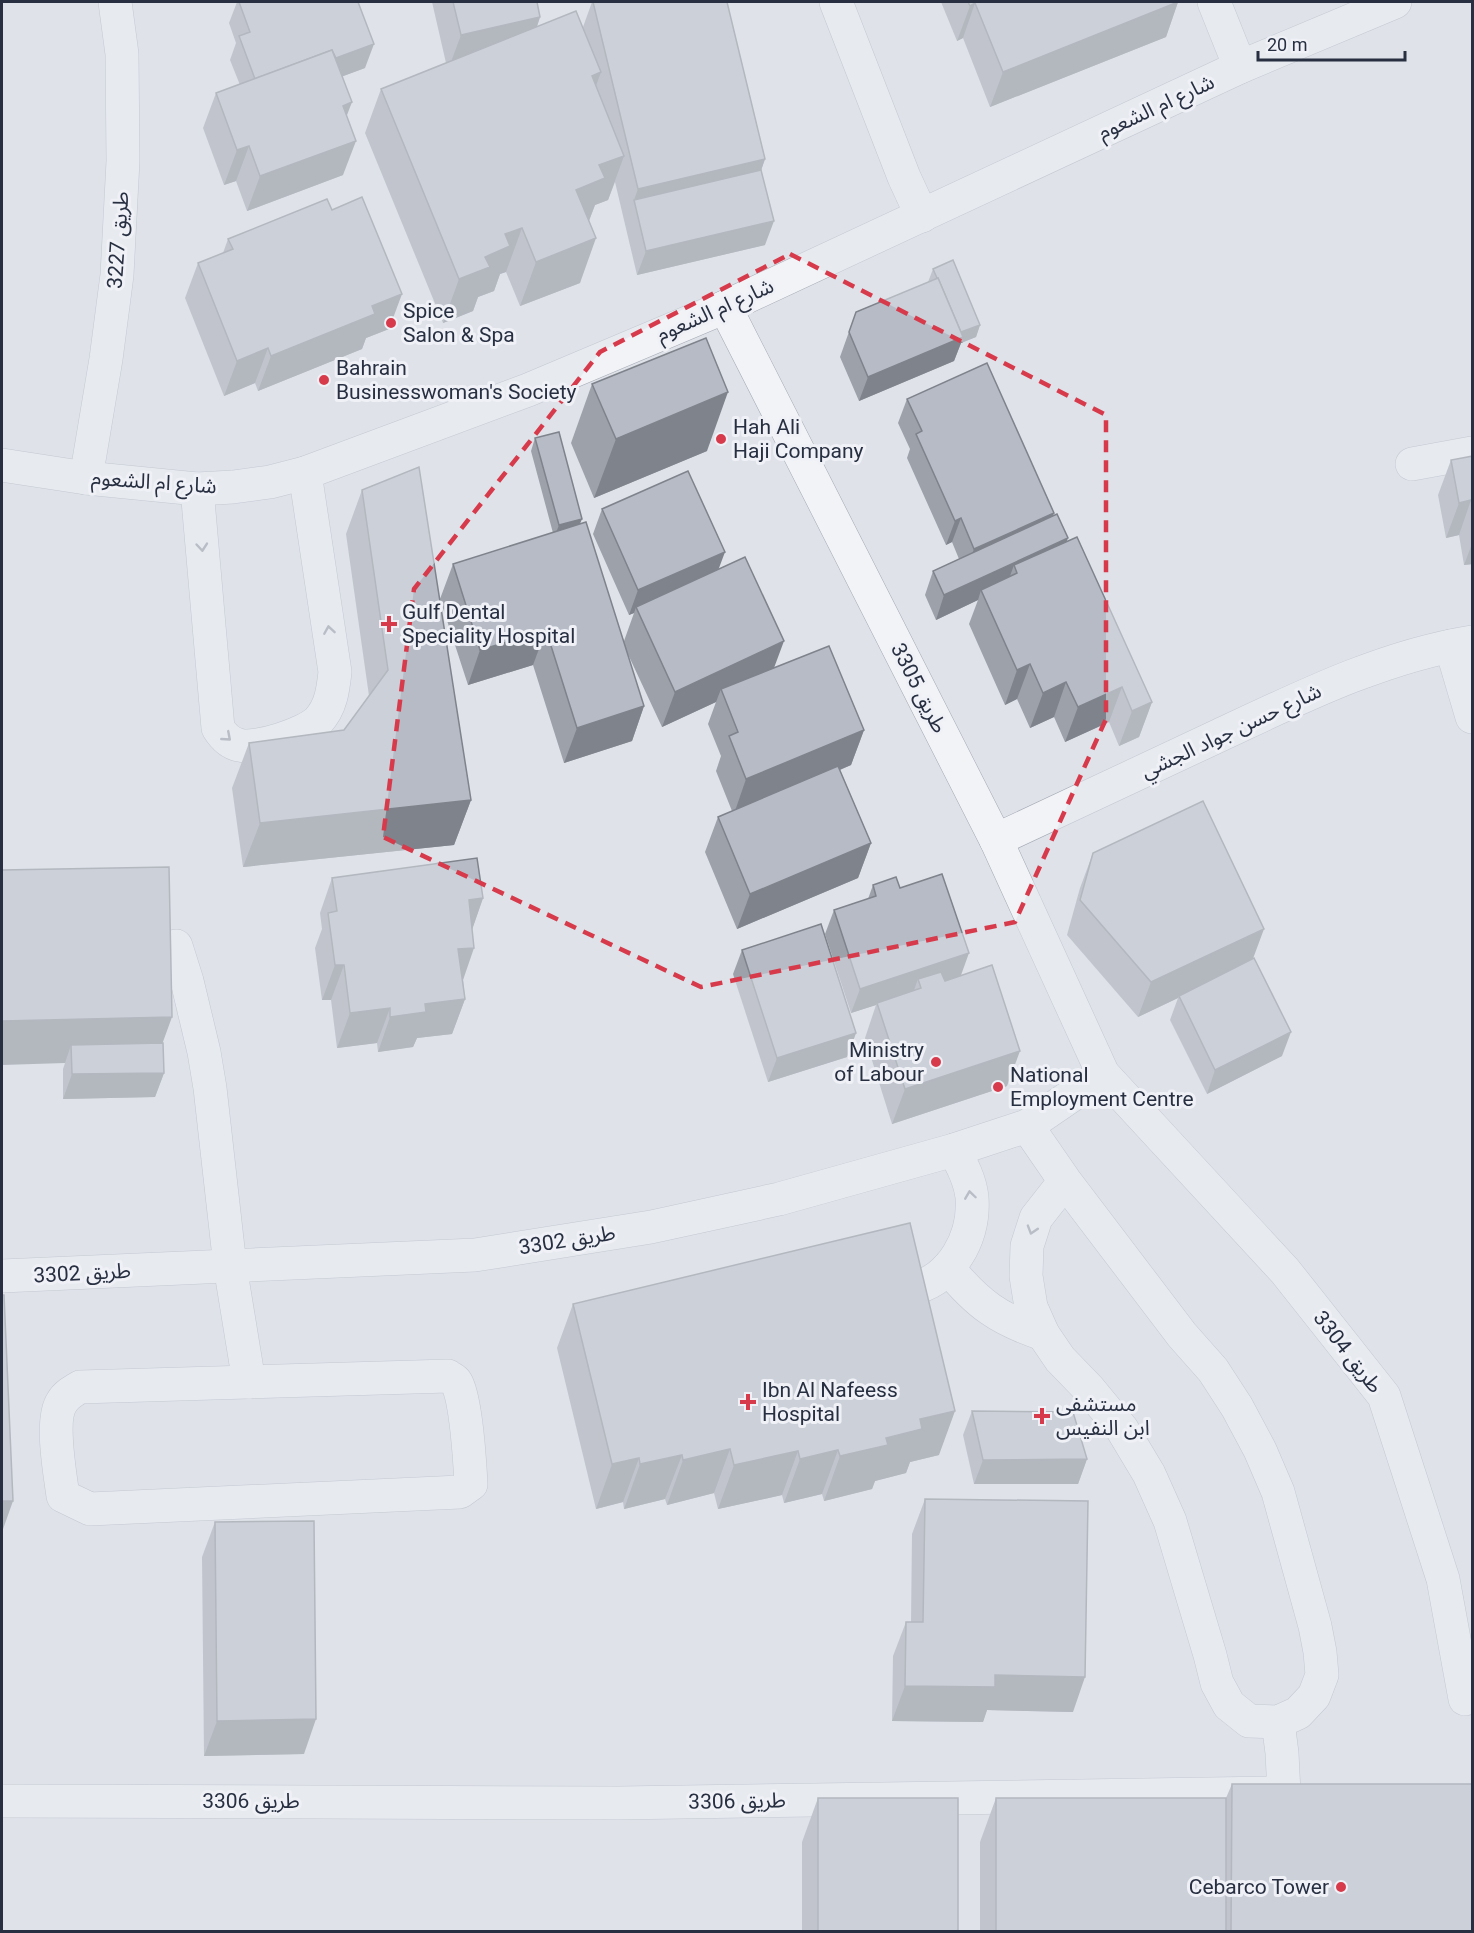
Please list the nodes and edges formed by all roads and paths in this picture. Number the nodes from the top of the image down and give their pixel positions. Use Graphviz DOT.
graph roads {
  1 [pos="115,2"];
  2 [pos="836,2"];
  3 [pos="1214,2"];
  4 [pos="1395,2"];
  5 [pos="1240,68"];
  6 [pos="922,216"];
  7 [pos="725,307"];
  8 [pos="1473,453"];
  9 [pos="1413,464"];
  10 [pos="2,465"];
  11 [pos="305,473"];
  12 [pos="86,477"];
  13 [pos="197,489"];
  14 [pos="1462,644"];
  15 [pos="1473,717"];
  16 [pos="996,840"];
  17 [pos="176,946"];
  18 [pos="1103,1074"];
  19 [pos="1027,1126"];
  20 [pos="954,1150"];
  21 [pos="1065,1181"];
  22 [pos="230,1266"];
  23 [pos="948,1268"];
  24 [pos="2,1276"];
  25 [pos="912,1289"];
  26 [pos="1043,1334"];
  27 [pos="249,1382"];
  28 [pos="1465,1699"];
  29 [pos="1278,1722"];
  30 [pos="1284,1793"];
  31 [pos="1319,1793"];
  32 [pos="1010,1796"];
  33 [pos="913,1798"];
  34 [pos="2,1801"];
  35 [pos="912,1831"];
  36 [pos="1010,1831"];
  1 -- 12 [label="street, طريق 3227"];
  2 -- 6 [label="street"];
  3 -- 5 [label="street"];
  4 -- 5 [label="street, شارع ام الشعوم"];
  5 -- 6 [label="street, شارع ام الشعوم"];
  6 -- 7 [label="street, شارع ام الشعوم"];
  7 -- 11 [label="street, شارع ام الشعوم"];
  7 -- 16 [label="street, طريق 3305"];
  8 -- 9 [label="street"];
  10 -- 12 [label="street, شارع ام الشعوم"];
  11 -- 13 [label="street, شارع ام الشعوم"];
  13 -- 11 [label="street, one-way"];
  12 -- 13 [label="street, شارع ام الشعوم"];
  14 -- 15 [label="street"];
  14 -- 16 [label="street, شارع حسن جواد الجشي"];
  16 -- 18 [label="street, طريق 3305"];
  17 -- 22 [label="street"];
  18 -- 19 [label="street, طريق 3302"];
  18 -- 28 [label="street, طريق 3304"];
  19 -- 20 [label="street, طريق 3302"];
  19 -- 21 [label="street"];
  20 -- 22 [label="street, طريق 3302"];
  23 -- 20 [label="street, one-way"];
  21 -- 26 [label="street, one-way"];
  21 -- 29 [label="street"];
  22 -- 24 [label="street, طريق 3302"];
  22 -- 27 [label="street"];
  23 -- 25 [label="street"];
  23 -- 26 [label="street"];
  26 -- 29 [label="street"];
  27 -- 27 [label="street"];
  29 -- 30 [label="street"];
  30 -- 31 [label="street, طريق 3306"];
  30 -- 32 [label="street, طريق 3306"];
  32 -- 33 [label="street, طريق 3306"];
  32 -- 36 [label="street"];
  33 -- 34 [label="street, طريق 3306"];
  33 -- 35 [label="street"];
}
